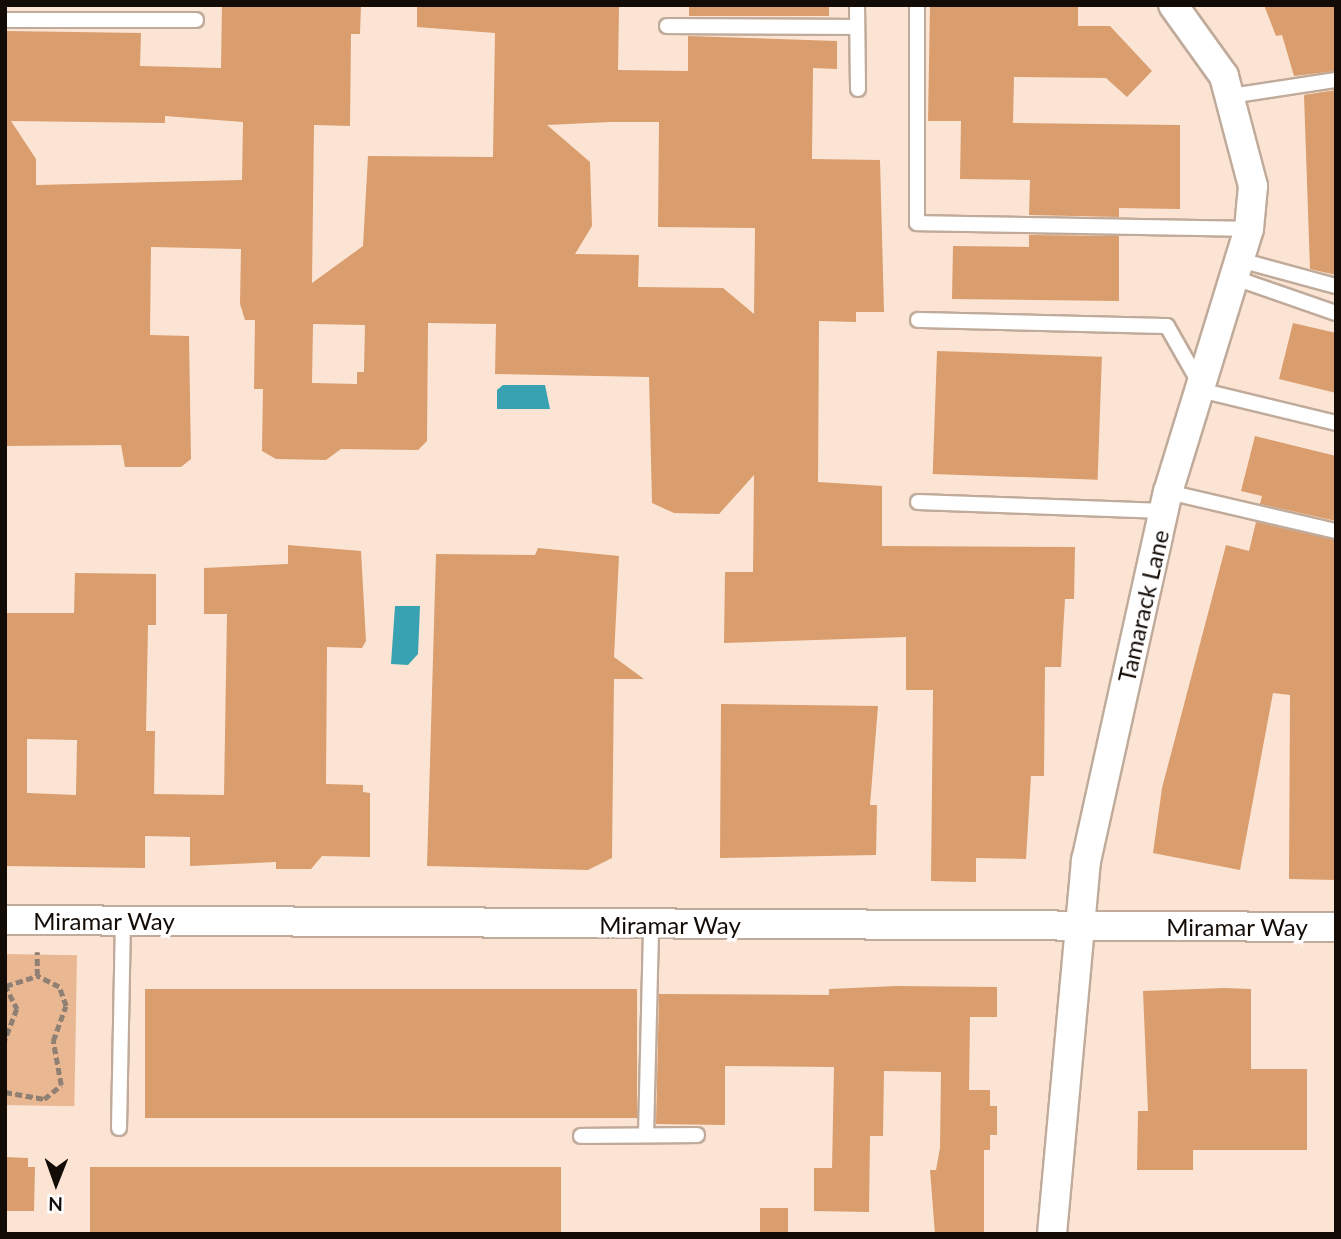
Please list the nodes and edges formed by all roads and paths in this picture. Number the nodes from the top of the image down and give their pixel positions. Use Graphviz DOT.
graph roads {
  1 [pos="856,5"];
  2 [pos="917,5"];
  3 [pos="1173,5"];
  4 [pos="5,20"];
  5 [pos="196,20"];
  6 [pos="667,26"];
  7 [pos="857,27"];
  8 [pos="1336,80"];
  9 [pos="858,89"];
  10 [pos="1230,96"];
  11 [pos="1249,229"];
  12 [pos="1238,269"];
  13 [pos="1336,286"];
  14 [pos="1336,313"];
  15 [pos="918,320"];
  16 [pos="1203,391"];
  17 [pos="1336,423"];
  18 [pos="1166,501"];
  19 [pos="918,502"];
  20 [pos="1336,531"];
  21 [pos="5,920"];
  22 [pos="122,921"];
  23 [pos="650,926"];
  24 [pos="1080,927"];
  25 [pos="1336,927"];
  26 [pos="37,952"];
  27 [pos="37,976"];
  28 [pos="6,986"];
  29 [pos="5,1041"];
  30 [pos="5,1092"];
  31 [pos="118,1128"];
  32 [pos="646,1135"];
  33 [pos="697,1135"];
  34 [pos="581,1136"];
  35 [pos="1052,1234"];
  1 -- 7 [label="lane"];
  2 -- 11 [label="lane"];
  3 -- 10 [label="street, Tamarack Lane"];
  4 -- 5 [label="lane"];
  6 -- 7 [label="lane"];
  7 -- 9 [label="lane"];
  8 -- 10 [label="lane"];
  10 -- 11 [label="street, Tamarack Lane"];
  11 -- 12 [label="street, Tamarack Lane"];
  12 -- 13 [label="lane"];
  12 -- 14 [label="lane"];
  12 -- 16 [label="street, Tamarack Lane"];
  15 -- 16 [label="lane"];
  16 -- 17 [label="lane"];
  16 -- 18 [label="street, Tamarack Lane"];
  18 -- 19 [label="lane"];
  18 -- 20 [label="lane"];
  18 -- 24 [label="street, Tamarack Lane"];
  21 -- 22 [label="street, Miramar Way"];
  22 -- 23 [label="street, Miramar Way"];
  22 -- 31 [label="lane"];
  23 -- 24 [label="street, Miramar Way"];
  23 -- 32 [label="lane"];
  24 -- 25 [label="street, Miramar Way"];
  24 -- 35 [label="street, Tamarack Lane"];
  26 -- 27 [label="path"];
  27 -- 28 [label="path"];
  27 -- 30 [label="path"];
  28 -- 29 [label="path"];
  32 -- 33 [label="lane"];
  32 -- 34 [label="lane"];
}
